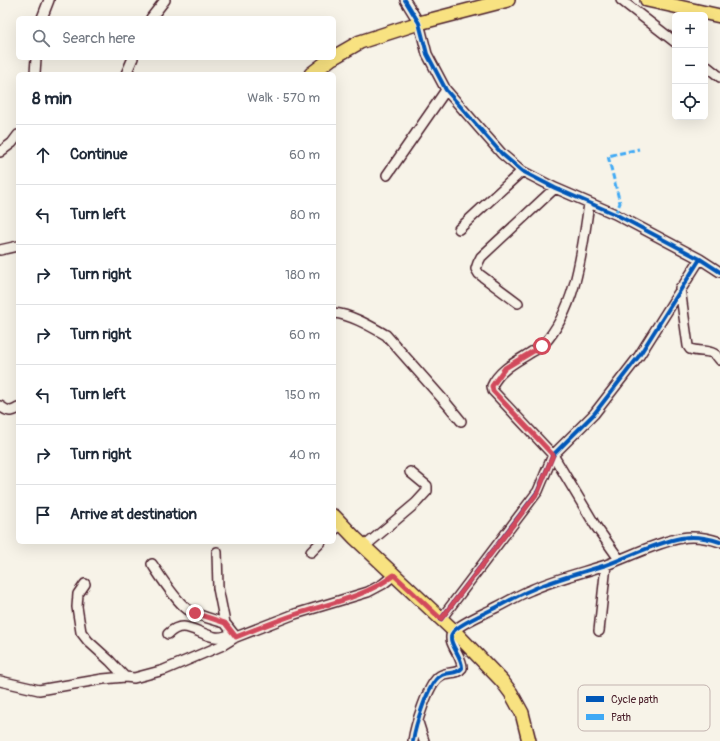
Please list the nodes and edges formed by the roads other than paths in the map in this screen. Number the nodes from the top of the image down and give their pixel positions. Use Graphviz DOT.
graph roads {
  1 [pos="49,0"];
  2 [pos="165,0"];
  3 [pos="405,0"];
  4 [pos="508,0"];
  5 [pos="621,0"];
  6 [pos="647,0"];
  7 [pos="43,16"];
  8 [pos="153,16"];
  9 [pos="720,16"];
  10 [pos="419,23"];
  11 [pos="672,40"];
  12 [pos="336,55"];
  13 [pos="36,60"];
  14 [pos="132,60"];
  15 [pos="329,60"];
  16 [pos="708,67"];
  17 [pos="35,72"];
  18 [pos="128,72"];
  19 [pos="314,72"];
  20 [pos="720,76"];
  21 [pos="446,90"];
  22 [pos="16,138"];
  23 [pos="0,152"];
  24 [pos="522,171"];
  25 [pos="387,175"];
  26 [pos="555,188"];
  27 [pos="589,204"];
  28 [pos="458,229"];
  29 [pos="16,246"];
  30 [pos="0,250"];
  31 [pos="700,259"];
  32 [pos="720,272"];
  33 [pos="680,288"];
  34 [pos="518,303"];
  35 [pos="336,314"];
  36 [pos="720,360"];
  37 [pos="0,406"];
  38 [pos="16,409"];
  39 [pos="461,421"];
  40 [pos="553,455"];
  41 [pos="410,472"];
  42 [pos="336,524"];
  43 [pos="720,542"];
  44 [pos="318,544"];
  45 [pos="364,547"];
  46 [pos="217,552"];
  47 [pos="312,552"];
  48 [pos="619,559"];
  49 [pos="152,564"];
  50 [pos="606,565"];
  51 [pos="394,575"];
  52 [pos="85,584"];
  53 [pos="441,619"];
  54 [pos="225,623"];
  55 [pos="454,630"];
  56 [pos="599,631"];
  57 [pos="168,634"];
  58 [pos="234,635"];
  59 [pos="125,677"];
  60 [pos="0,681"];
  61 [pos="418,722"];
  62 [pos="413,741"];
  63 [pos="424,741"];
  64 [pos="529,741"];
  1 -- 7 [label="street"];
  2 -- 8 [label="street"];
  3 -- 10 [label="street"];
  4 -- 10 [label="main road"];
  5 -- 11 [label="street"];
  6 -- 9 [label="main road"];
  10 -- 12 [label="main road"];
  10 -- 21 [label="street"];
  13 -- 17 [label="street"];
  14 -- 18 [label="street"];
  15 -- 19 [label="main road"];
  16 -- 20 [label="street"];
  21 -- 24 [label="street"];
  21 -- 25 [label="street"];
  22 -- 23 [label="street"];
  24 -- 26 [label="street"];
  24 -- 28 [label="street"];
  26 -- 27 [label="street"];
  26 -- 34 [label="street"];
  27 -- 31 [label="street"];
  27 -- 40 [label="street"];
  29 -- 30 [label="street"];
  31 -- 32 [label="street"];
  31 -- 33 [label="street"];
  33 -- 36 [label="street"];
  33 -- 40 [label="street"];
  35 -- 39 [label="street"];
  37 -- 38 [label="street"];
  40 -- 48 [label="street"];
  40 -- 53 [label="street"];
  41 -- 45 [label="street"];
  42 -- 45 [label="main road"];
  43 -- 48 [label="street"];
  44 -- 47 [label="street"];
  45 -- 51 [label="main road"];
  46 -- 54 [label="street"];
  48 -- 50 [label="street"];
  49 -- 54 [label="street"];
  50 -- 55 [label="street"];
  50 -- 56 [label="street"];
  51 -- 53 [label="main road"];
  51 -- 58 [label="street"];
  52 -- 59 [label="street"];
  53 -- 55 [label="main road"];
  54 -- 58 [label="street"];
  55 -- 61 [label="street"];
  55 -- 64 [label="main road"];
  57 -- 58 [label="street"];
  58 -- 59 [label="street"];
  59 -- 60 [label="street"];
  61 -- 62 [label="street"];
  61 -- 63 [label="street"];
}
